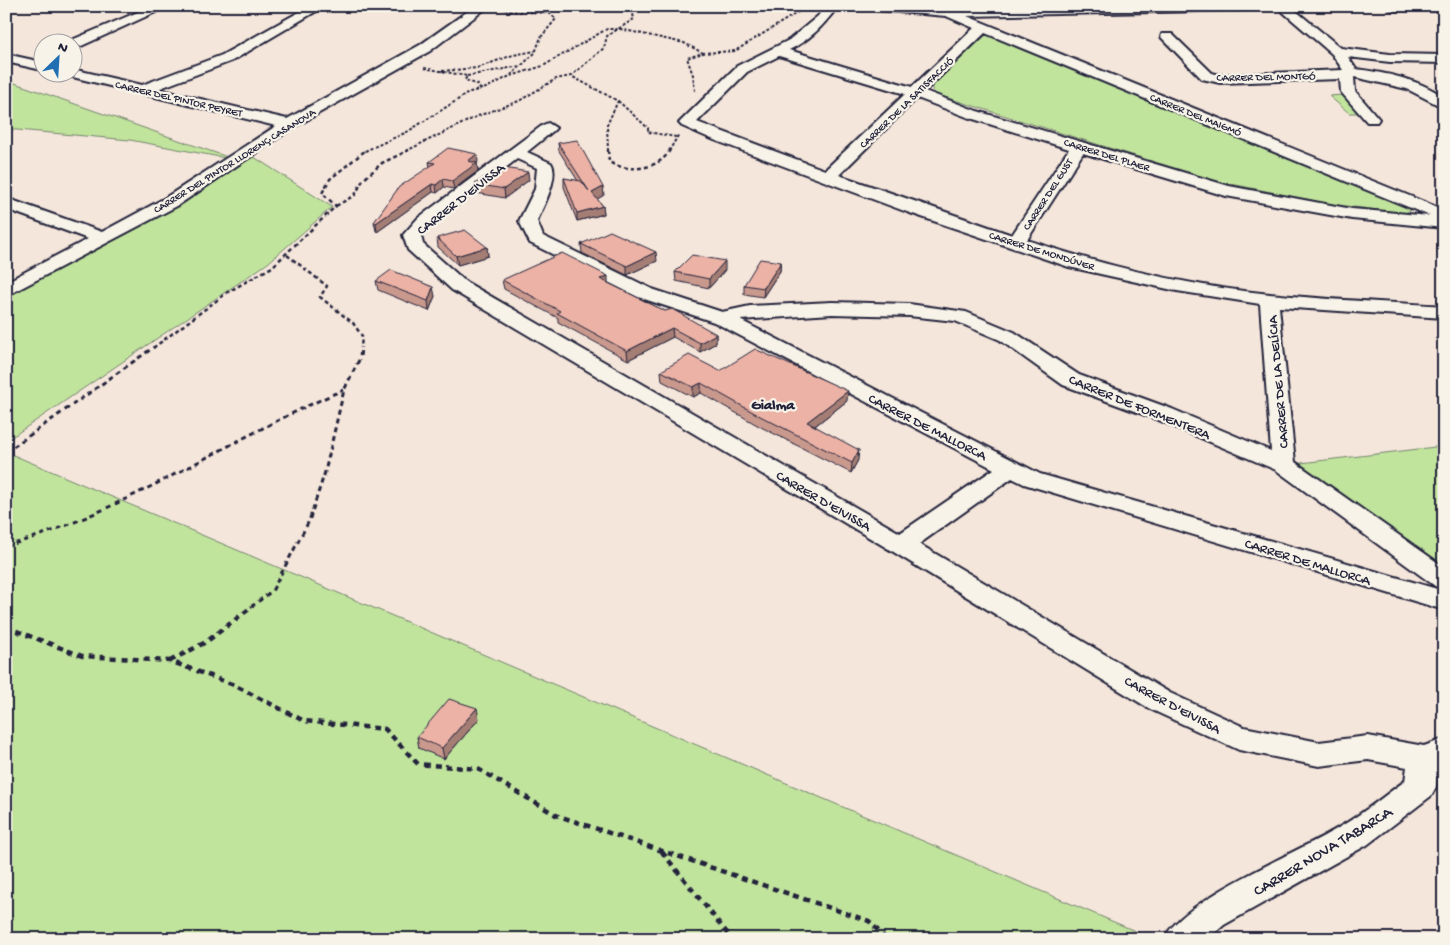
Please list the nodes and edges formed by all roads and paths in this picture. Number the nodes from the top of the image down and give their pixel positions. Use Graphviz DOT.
graph roads {
  1 [pos="162,6"];
  2 [pos="319,6"];
  3 [pos="483,6"];
  4 [pos="507,6"];
  5 [pos="550,6"];
  6 [pos="636,6"];
  7 [pos="752,6"];
  8 [pos="808,6"];
  9 [pos="832,6"];
  10 [pos="876,6"];
  11 [pos="1251,6"];
  12 [pos="1282,6"];
  13 [pos="1392,6"];
  14 [pos="1444,6"];
  15 [pos="943,9"];
  16 [pos="549,12"];
  17 [pos="795,13"];
  18 [pos="983,27"];
  19 [pos="620,29"];
  20 [pos="1167,37"];
  21 [pos="82,41"];
  22 [pos="536,51"];
  23 [pos="777,51"];
  24 [pos="1337,51"];
  25 [pos="703,52"];
  26 [pos="6,58"];
  27 [pos="32,59"];
  28 [pos="1444,59"];
  29 [pos="24,62"];
  30 [pos="32,64"];
  31 [pos="520,66"];
  32 [pos="423,67"];
  33 [pos="442,71"];
  34 [pos="1351,72"];
  35 [pos="82,75"];
  36 [pos="467,76"];
  37 [pos="510,76"];
  38 [pos="571,76"];
  39 [pos="142,90"];
  40 [pos="480,90"];
  41 [pos="916,93"];
  42 [pos="618,101"];
  43 [pos="1444,104"];
  44 [pos="702,107"];
  45 [pos="1372,119"];
  46 [pos="289,124"];
  47 [pos="548,128"];
  48 [pos="682,130"];
  49 [pos="1079,146"];
  50 [pos="516,153"];
  51 [pos="829,176"];
  52 [pos="6,203"];
  53 [pos="336,206"];
  54 [pos="1443,224"];
  55 [pos="103,238"];
  56 [pos="1016,243"];
  57 [pos="287,254"];
  58 [pos="6,290"];
  59 [pos="1269,300"];
  60 [pos="1444,312"];
  61 [pos="721,318"];
  62 [pos="344,390"];
  63 [pos="6,452"];
  64 [pos="1284,465"];
  65 [pos="1010,468"];
  66 [pos="6,546"];
  67 [pos="901,546"];
  68 [pos="1444,580"];
  69 [pos="1444,601"];
  70 [pos="6,627"];
  71 [pos="170,661"];
  72 [pos="1434,755"];
  73 [pos="661,852"];
  74 [pos="732,939"];
  75 [pos="886,939"];
  76 [pos="1182,939"];
  1 -- 21 [label="street"];
  2 -- 39 [label="street"];
  3 -- 46 [label="street, CARRER DEL PINTOR LLORENÇ CASANOVA"];
  4 -- 16 [label="path"];
  5 -- 16 [label="path"];
  6 -- 19 [label="path"];
  7 -- 17 [label="path"];
  8 -- 17 [label="path"];
  9 -- 23 [label="street"];
  10 -- 15 [label="street"];
  11 -- 15 [label="street"];
  12 -- 24 [label="street"];
  13 -- 14 [label="street"];
  15 -- 18 [label="street, CARRER DEL MAIGMÓ"];
  16 -- 22 [label="path"];
  17 -- 25 [label="path"];
  18 -- 41 [label="street, CARRER DE LA SATISFACCIÓ"];
  18 -- 54 [label="street, CARRER DEL MAIGMÓ"];
  19 -- 25 [label="path"];
  19 -- 37 [label="path"];
  19 -- 38 [label="path"];
  20 -- 34 [label="street, CARRER DEL MONTGÓ"];
  22 -- 31 [label="path"];
  22 -- 33 [label="path"];
  23 -- 41 [label="street, CARRER DEL PLAER"];
  23 -- 44 [label="street"];
  24 -- 28 [label="street"];
  24 -- 34 [label="street"];
  25 -- 44 [label="path"];
  26 -- 29 [label="street"];
  27 -- 29 [label="street"];
  29 -- 30 [label="street"];
  31 -- 36 [label="path"];
  31 -- 37 [label="path"];
  32 -- 33 [label="path"];
  33 -- 36 [label="path"];
  34 -- 43 [label="street"];
  34 -- 45 [label="street"];
  35 -- 39 [label="street, CARRER DEL PINTOR PEYRET"];
  36 -- 40 [label="path"];
  37 -- 40 [label="path"];
  38 -- 42 [label="path"];
  38 -- 53 [label="path"];
  39 -- 46 [label="street, CARRER DEL PINTOR PEYRET"];
  40 -- 53 [label="path"];
  41 -- 49 [label="street, CARRER DEL PLAER"];
  41 -- 51 [label="street, CARRER DE LA SATISFACCIÓ"];
  42 -- 48 [label="path"];
  42 -- 48 [label="path"];
  44 -- 48 [label="street"];
  46 -- 55 [label="street, CARRER DEL PINTOR LLORENÇ CASANOVA"];
  47 -- 50 [label="street, CARRER D'EIVISSA"];
  48 -- 51 [label="street, CARRER DE MONDÚVER"];
  49 -- 54 [label="street, CARRER DEL PLAER"];
  49 -- 56 [label="street, CARRER DEL GUST"];
  50 -- 61 [label="street, CARRER DE MALLORCA"];
  50 -- 67 [label="street, CARRER D'EIVISSA"];
  51 -- 56 [label="street, CARRER DE MONDÚVER"];
  52 -- 55 [label="street"];
  53 -- 57 [label="path"];
  55 -- 58 [label="street, CARRER DEL PINTOR LLORENÇ CASANOVA"];
  56 -- 59 [label="street, CARRER DE MONDÚVER"];
  57 -- 62 [label="path"];
  57 -- 63 [label="path"];
  59 -- 60 [label="street, CARRER DE MONDÚVER"];
  59 -- 64 [label="street, CARRER DE LA DELÍCIA"];
  61 -- 64 [label="street, CARRER DE FORMENTERA"];
  61 -- 65 [label="street, CARRER DE MALLORCA"];
  62 -- 66 [label="path"];
  62 -- 71 [label="path"];
  64 -- 68 [label="street, CARRER DE FORMENTERA"];
  65 -- 67 [label="street"];
  65 -- 69 [label="street, CARRER DE MALLORCA"];
  67 -- 72 [label="street, CARRER D'EIVISSA"];
  70 -- 71 [label="path"];
  71 -- 73 [label="path"];
  72 -- 76 [label="street, CARRER NOVA TABARCA"];
  73 -- 74 [label="path"];
  73 -- 75 [label="path"];
}
